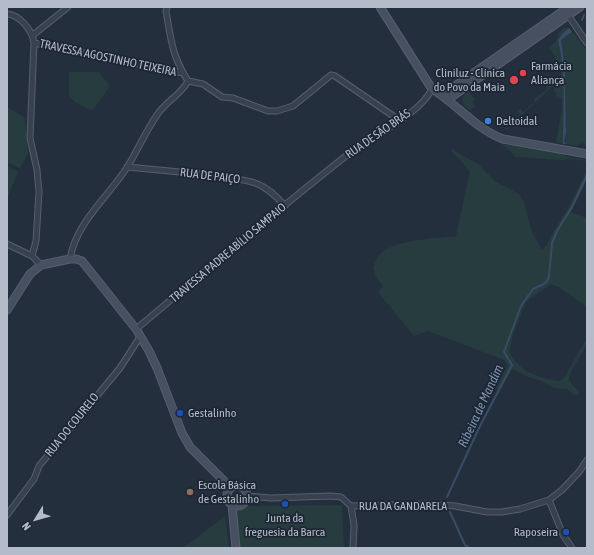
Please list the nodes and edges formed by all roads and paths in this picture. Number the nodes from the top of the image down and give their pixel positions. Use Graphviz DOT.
graph roads {
  1 [pos="68,7"];
  2 [pos="167,7"];
  3 [pos="380,7"];
  4 [pos="569,7"];
  5 [pos="580,7"];
  6 [pos="7,14"];
  7 [pos="568,16"];
  8 [pos="33,35"];
  9 [pos="34,43"];
  10 [pos="587,43"];
  11 [pos="183,73"];
  12 [pos="188,81"];
  13 [pos="432,89"];
  14 [pos="444,97"];
  15 [pos="399,120"];
  16 [pos="587,154"];
  17 [pos="127,167"];
  18 [pos="320,176"];
  19 [pos="285,206"];
  20 [pos="7,244"];
  21 [pos="32,256"];
  22 [pos="70,259"];
  23 [pos="41,265"];
  24 [pos="7,310"];
  25 [pos="136,330"];
  26 [pos="140,337"];
  27 [pos="587,460"];
  28 [pos="231,488"];
  29 [pos="247,496"];
  30 [pos="548,500"];
  31 [pos="232,505"];
  32 [pos="351,506"];
  33 [pos="7,515"];
  34 [pos="236,548"];
  35 [pos="353,548"];
  36 [pos="572,548"];
  1 -- 8 [label="street"];
  2 -- 11 [label="street"];
  3 -- 13 [label="street"];
  4 -- 14 [label="street"];
  5 -- 7 [label="street"];
  6 -- 8 [label="street"];
  7 -- 10 [label="street"];
  7 -- 14 [label="street"];
  8 -- 9 [label="street"];
  9 -- 11 [label="street, TRAVESSA AGOSTINHO TEIXEIRA"];
  9 -- 21 [label="street"];
  11 -- 12 [label="street"];
  12 -- 15 [label="street"];
  12 -- 17 [label="street"];
  13 -- 14 [label="street"];
  13 -- 15 [label="street, RUA DE SÃO BRÁS"];
  14 -- 16 [label="street"];
  15 -- 18 [label="street, RUA DE SÃO BRÁS"];
  17 -- 19 [label="street, RUA DE PAIÇO"];
  17 -- 22 [label="street"];
  18 -- 19 [label="street, TRAVESSA PADRE ABÍLIO SAMPAIO"];
  19 -- 25 [label="street, TRAVESSA PADRE ABÍLIO SAMPAIO"];
  20 -- 21 [label="street"];
  21 -- 23 [label="street"];
  22 -- 23 [label="street"];
  22 -- 25 [label="street"];
  23 -- 24 [label="street"];
  25 -- 26 [label="street"];
  26 -- 28 [label="street"];
  26 -- 33 [label="street, RUA DO COURELO"];
  27 -- 30 [label="street, RUA DA GANDARELA"];
  28 -- 29 [label="street"];
  28 -- 31 [label="street"];
  29 -- 31 [label="street"];
  29 -- 32 [label="street"];
  30 -- 32 [label="street, RUA DA GANDARELA"];
  30 -- 36 [label="street"];
  31 -- 34 [label="street"];
  32 -- 35 [label="street"];
}
